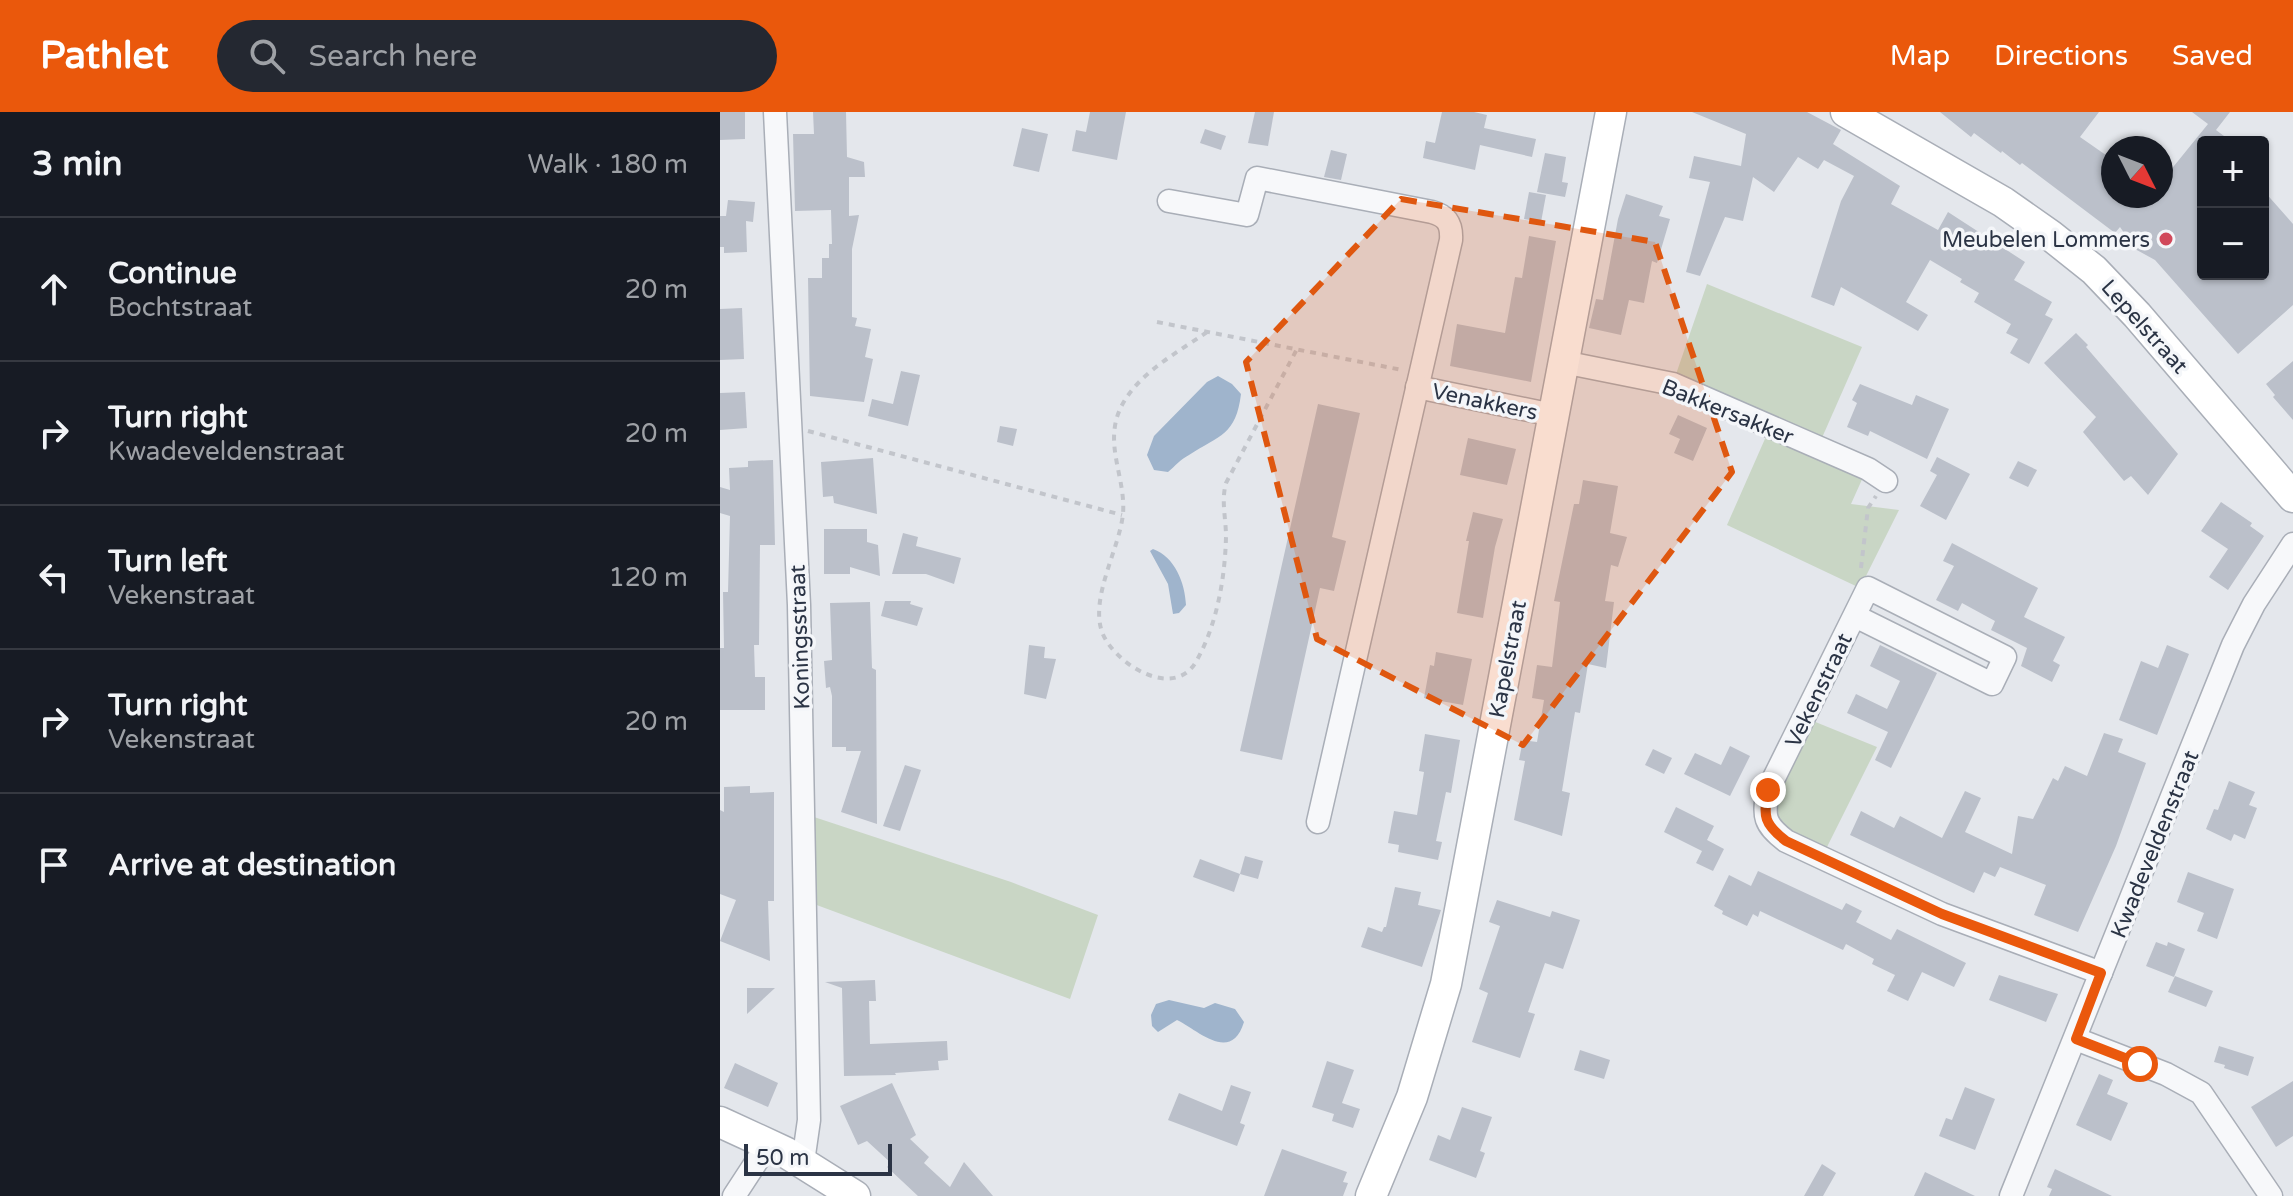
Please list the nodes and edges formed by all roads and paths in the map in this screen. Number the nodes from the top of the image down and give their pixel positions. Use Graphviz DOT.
graph roads {
  1 [pos="775,112"];
  2 [pos="1611,112"];
  3 [pos="1846,112"];
  4 [pos="1169,201"];
  5 [pos="1157,322"];
  6 [pos="1207,332"];
  7 [pos="1297,349"];
  8 [pos="1563,362"];
  9 [pos="1418,380"];
  10 [pos="1553,415"];
  11 [pos="790,426"];
  12 [pos="1886,481"];
  13 [pos="2293,497"];
  14 [pos="1122,515"];
  15 [pos="2293,544"];
  16 [pos="1868,588"];
  17 [pos="1855,616"];
  18 [pos="1318,822"];
  19 [pos="2101,973"];
  20 [pos="2076,1039"];
  21 [pos="720,1122"];
  22 [pos="768,1144"];
  23 [pos="803,1162"];
  24 [pos="734,1196"];
  25 [pos="855,1196"];
  26 [pos="1371,1196"];
  27 [pos="2011,1196"];
  28 [pos="2271,1196"];
  1 -- 11 [label="street, Koningsstraat"];
  2 -- 8 [label="main road, Kapelstraat"];
  3 -- 13 [label="main road, Lepelstraat"];
  4 -- 9 [label="street"];
  5 -- 6 [label="path"];
  6 -- 7 [label="path"];
  6 -- 14 [label="path"];
  7 -- 9 [label="path"];
  7 -- 14 [label="path"];
  8 -- 10 [label="main road, Kapelstraat"];
  8 -- 12 [label="street, Bakkersakker"];
  9 -- 10 [label="street, Venakkers"];
  9 -- 18 [label="street"];
  10 -- 26 [label="main road, Kapelstraat"];
  11 -- 14 [label="path"];
  11 -- 23 [label="street, Koningsstraat"];
  12 -- 16 [label="path"];
  15 -- 19 [label="street, Kwadeveldenstraat"];
  16 -- 17 [label="street, Vekenstraat"];
  16 -- 17 [label="street, Vekenstraat"];
  17 -- 19 [label="street, Vekenstraat"];
  19 -- 20 [label="street, Kwadeveldenstraat"];
  20 -- 27 [label="street, Kwadeveldenstraat"];
  20 -- 28 [label="street"];
  21 -- 22 [label="main road"];
  22 -- 23 [label="main road"];
  22 -- 24 [label="street"];
  23 -- 25 [label="main road"];
}
